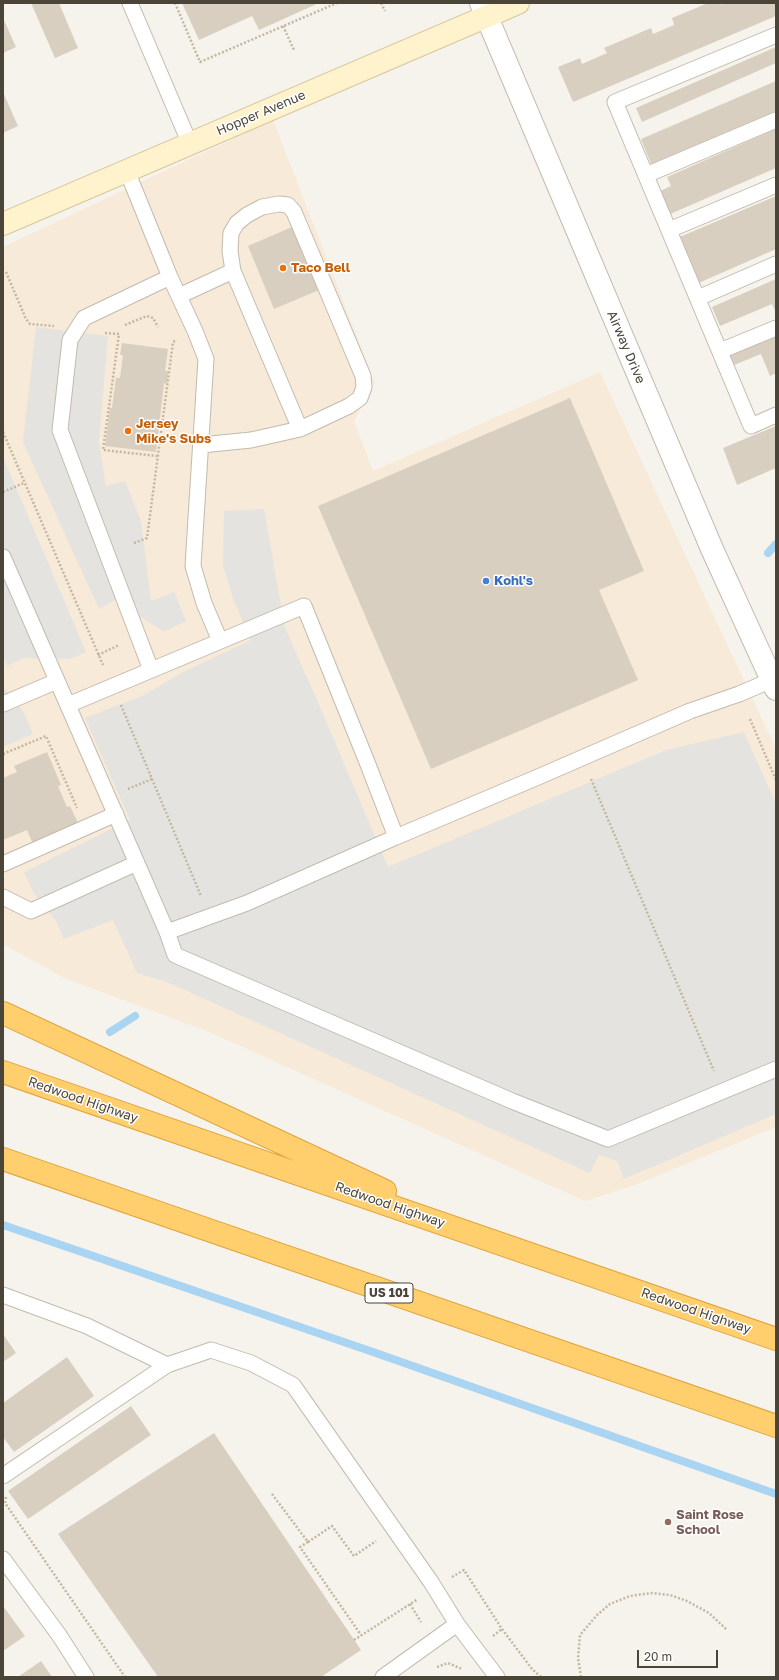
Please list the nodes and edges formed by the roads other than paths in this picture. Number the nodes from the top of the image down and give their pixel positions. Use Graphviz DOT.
graph roads {
  1 [pos="130,3"];
  2 [pos="518,3"];
  3 [pos="484,10"];
  4 [pos="776,35"];
  5 [pos="776,120"];
  6 [pos="190,144"];
  7 [pos="127,171"];
  8 [pos="646,175"];
  9 [pos="776,186"];
  10 [pos="3,224"];
  11 [pos="669,230"];
  12 [pos="776,264"];
  13 [pos="233,271"];
  14 [pos="170,277"];
  15 [pos="179,296"];
  16 [pos="698,298"];
  17 [pos="776,328"];
  18 [pos="720,351"];
  19 [pos="776,415"];
  20 [pos="300,428"];
  21 [pos="201,445"];
  22 [pos="3,557"];
  23 [pos="220,640"];
  24 [pos="151,670"];
  25 [pos="772,673"];
  26 [pos="57,681"];
  27 [pos="3,704"];
  28 [pos="68,706"];
  29 [pos="116,814"];
  30 [pos="396,837"];
  31 [pos="137,862"];
  32 [pos="3,864"];
  33 [pos="3,897"];
  34 [pos="167,932"];
  35 [pos="3,1013"];
  36 [pos="776,1069"];
  37 [pos="3,1072"];
  38 [pos="3,1159"];
  39 [pos="492,1240"];
  40 [pos="3,1295"];
  41 [pos="776,1339"];
  42 [pos="167,1365"];
  43 [pos="776,1426"];
  44 [pos="3,1476"];
  45 [pos="3,1560"];
  46 [pos="457,1624"];
  47 [pos="86,1677"];
  48 [pos="383,1677"];
  49 [pos="498,1677"];
  1 -- 6 [label="lane"];
  2 -- 3 [label="street, Hopper Avenue"];
  3 -- 6 [label="street, Hopper Avenue"];
  3 -- 25 [label="street, Airway Drive"];
  4 -- 8 [label="lane"];
  5 -- 8 [label="lane"];
  6 -- 7 [label="street, Hopper Avenue"];
  7 -- 10 [label="street, Hopper Avenue"];
  7 -- 14 [label="lane"];
  8 -- 11 [label="lane"];
  9 -- 11 [label="lane"];
  11 -- 16 [label="lane"];
  12 -- 16 [label="lane"];
  13 -- 15 [label="lane"];
  13 -- 20 [label="lane"];
  13 -- 20 [label="lane"];
  14 -- 15 [label="lane"];
  14 -- 24 [label="lane"];
  15 -- 21 [label="lane"];
  16 -- 18 [label="lane"];
  17 -- 18 [label="lane"];
  18 -- 19 [label="lane"];
  20 -- 21 [label="lane"];
  21 -- 23 [label="lane"];
  22 -- 26 [label="lane"];
  23 -- 24 [label="lane"];
  23 -- 30 [label="lane"];
  24 -- 28 [label="lane"];
  25 -- 30 [label="lane"];
  26 -- 27 [label="lane"];
  26 -- 28 [label="lane"];
  28 -- 29 [label="lane"];
  29 -- 31 [label="lane"];
  29 -- 32 [label="lane"];
  30 -- 34 [label="lane"];
  31 -- 33 [label="lane"];
  31 -- 34 [label="lane"];
  34 -- 36 [label="lane"];
  35 -- 39 [label="highway"];
  37 -- 39 [label="highway, Redwood Highway"];
  38 -- 43 [label="highway, US 101"];
  39 -- 41 [label="highway, Redwood Highway"];
  40 -- 42 [label="lane"];
  42 -- 44 [label="lane"];
  42 -- 46 [label="lane"];
  45 -- 47 [label="lane"];
  46 -- 48 [label="lane"];
  46 -- 49 [label="lane"];
}
